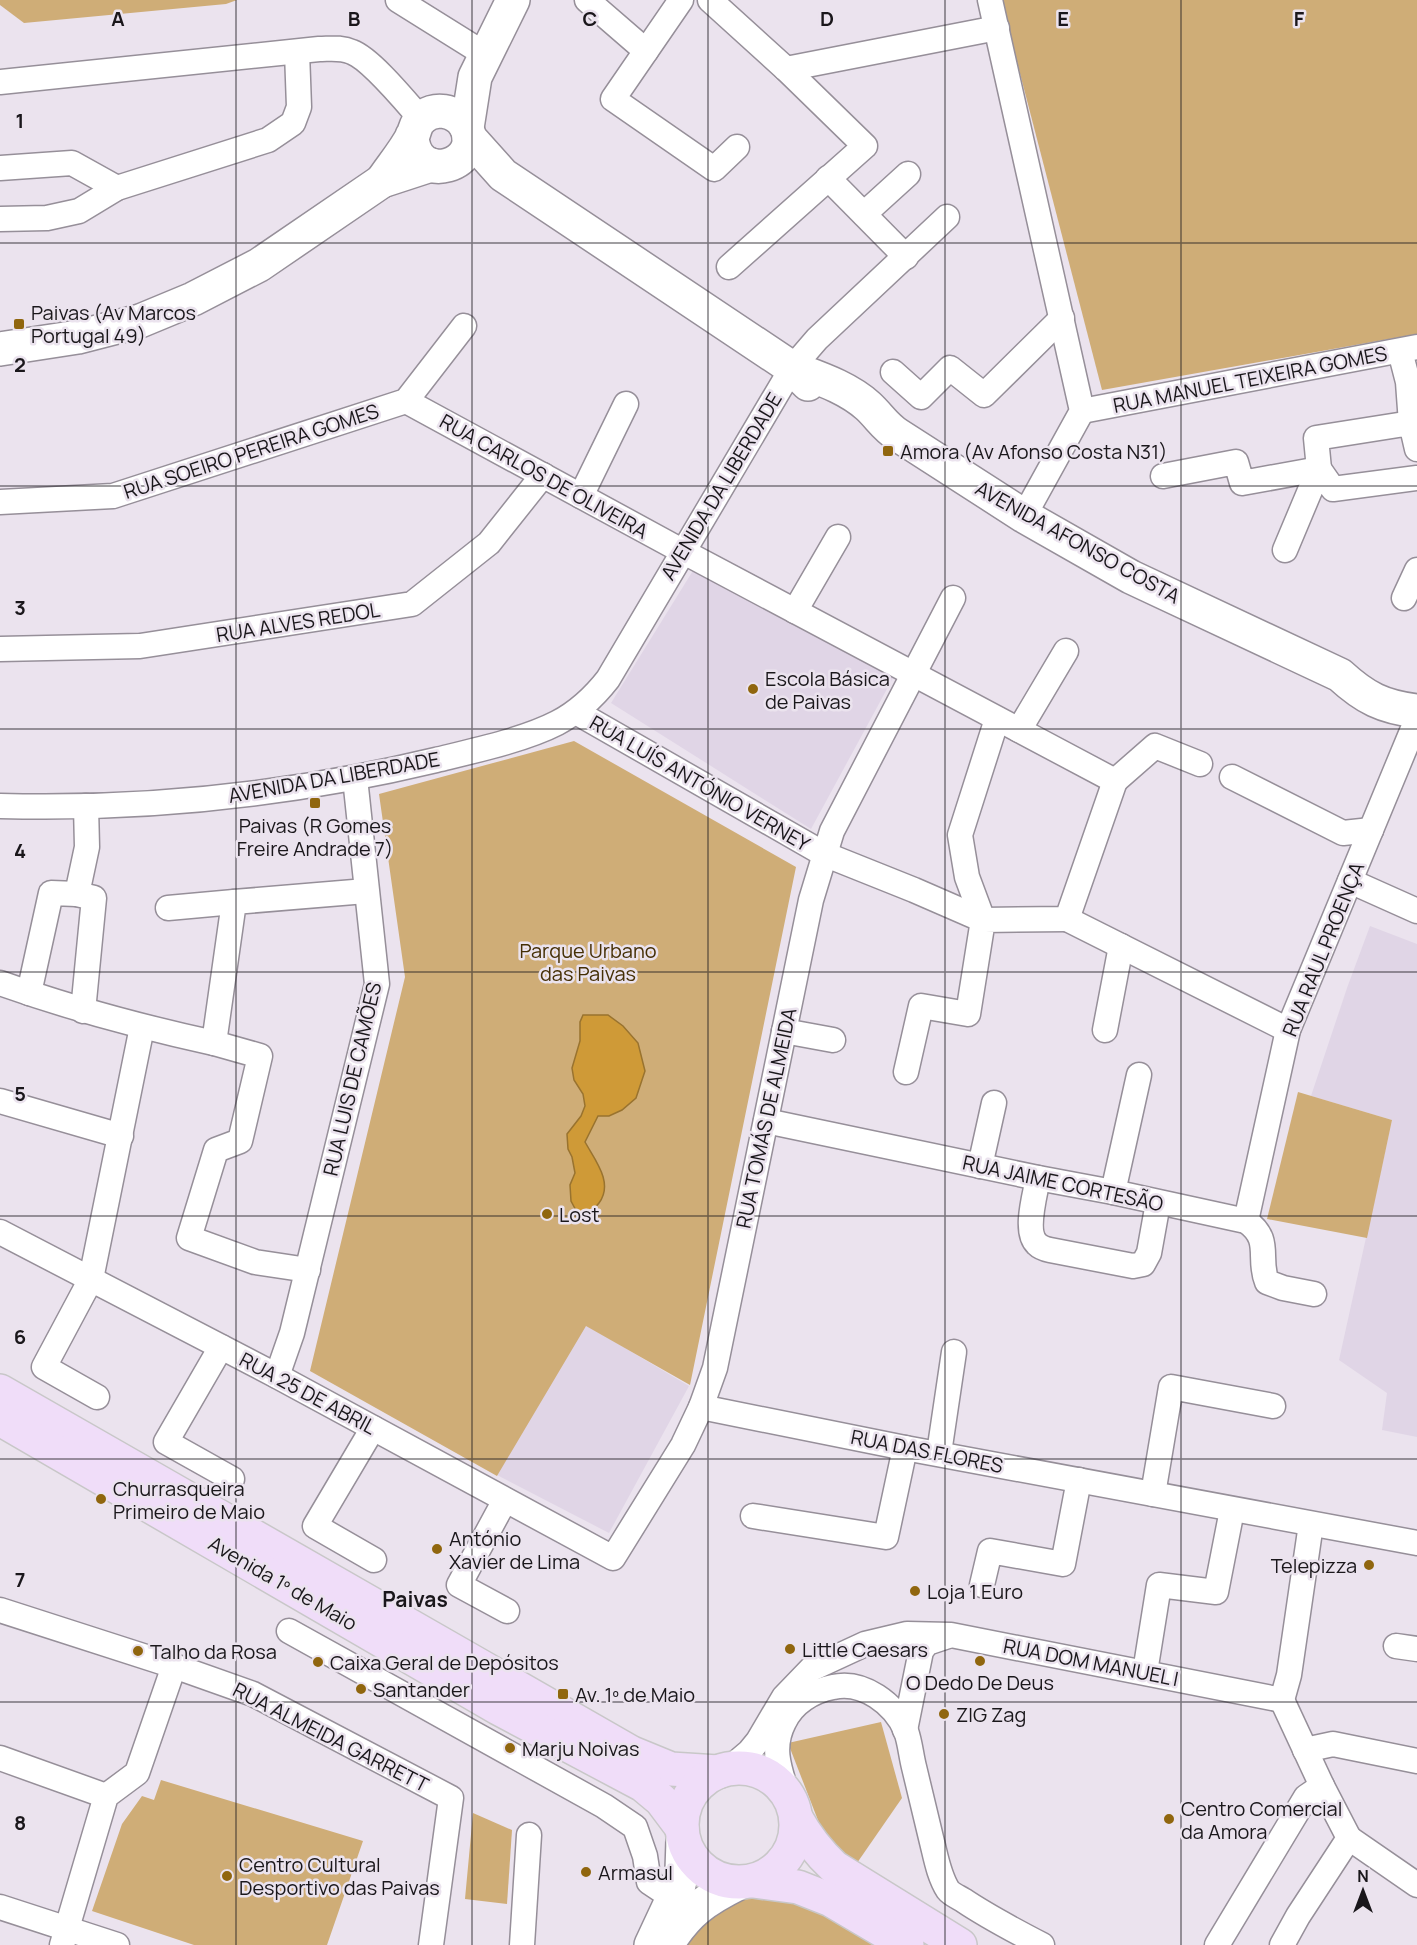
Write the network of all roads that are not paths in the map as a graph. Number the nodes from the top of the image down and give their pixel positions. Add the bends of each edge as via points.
1 (398, 0) edge
2 (513, 0) edge
3 (603, 0) edge
4 (681, 0) edge
5 (710, 0) edge
6 (990, 0) edge
7 (997, 28) junction
8 (646, 51) junction
9 (297, 52) junction
10 (481, 66) junction
11 (786, 69) junction
12 (0, 82) edge
13 (423, 122) junction
14 (468, 132) junction
15 (737, 147) dead end
16 (441, 165) junction
17 (0, 168) edge
18 (908, 174) dead end
19 (503, 175) junction
20 (828, 178) junction
21 (382, 181) junction
22 (117, 188) junction
23 (864, 214) junction
24 (947, 217) dead end
25 (0, 219) edge
26 (906, 257) junction
27 (729, 267) dead end
28 (1062, 318) junction
29 (464, 326) dead end
30 (0, 349) edge
31 (1409, 349) edge
32 (792, 368) junction
33 (893, 372) dead end
34 (406, 401) junction
35 (626, 404) dead end
36 (1082, 411) junction
37 (1411, 423) junction
38 (1417, 449) edge
39 (1319, 469) junction
40 (543, 475) junction
41 (1163, 476) dead end
42 (1417, 478) edge
43 (581, 496) junction
44 (0, 502) edge
45 (1024, 516) junction
46 (838, 537) dead end
47 (1286, 550) dead end
48 (682, 551) junction
49 (1417, 570) edge
50 (953, 598) dead end
51 (1404, 598) dead end
52 (795, 611) junction
53 (0, 649) edge
54 (1066, 651) dead end
55 (914, 675) junction
56 (1417, 710) edge
57 (576, 712) junction
58 (998, 718) junction
59 (1417, 719) edge
60 (1019, 730) junction
61 (1200, 764) dead end
62 (1232, 777) dead end
63 (354, 778) junction
64 (1115, 781) junction
65 (0, 806) edge
66 (86, 806) junction
67 (1371, 830) junction
68 (824, 854) junction
69 (1350, 881) junction
70 (366, 891) junction
71 (77, 894) junction
72 (234, 902) junction
73 (168, 908) dead end
74 (1417, 911) edge
75 (1067, 919) junction
76 (983, 920) junction
77 (1121, 946) junction
78 (0, 983) edge
79 (29, 993) junction
80 (83, 1011) junction
81 (142, 1027) junction
82 (1105, 1030) dead end
83 (1288, 1030) junction
84 (784, 1031) junction
85 (833, 1040) dead end
86 (214, 1043) junction
87 (906, 1072) dead end
88 (1139, 1075) dead end
89 (0, 1101) edge
90 (994, 1103) dead end
91 (766, 1121) junction
92 (121, 1136) junction
93 (980, 1166) junction
94 (1038, 1178) junction
95 (1113, 1192) junction
96 (1158, 1203) junction
97 (1246, 1221) junction
98 (0, 1232) edge
99 (308, 1270) junction
100 (91, 1279) junction
101 (1314, 1294) dead end
102 (221, 1347) junction
103 (954, 1352) dead end
104 (277, 1376) junction
105 (0, 1391) edge
106 (97, 1397) dead end
107 (701, 1407) junction
108 (1273, 1407) dead end
109 (0, 1419) edge
110 (373, 1428) junction
111 (905, 1448) junction
112 (939, 1453) junction
113 (232, 1479) dead end
114 (1079, 1480) junction
115 (1153, 1494) junction
116 (505, 1500) junction
117 (1232, 1510) junction
118 (753, 1516) dead end
119 (1311, 1524) junction
120 (1417, 1543) edge
121 (614, 1558) joint
122 (374, 1560) dead end
123 (982, 1585) dead end
124 (0, 1610) edge
125 (507, 1611) dead end
126 (289, 1631) dead end
127 (951, 1635) junction
128 (174, 1666) junction
129 (1145, 1672) junction
130 (1282, 1700) junction
131 (905, 1730) junction
132 (1305, 1750) junction
133 (0, 1758) edge
134 (1417, 1761) edge
135 (724, 1770) junction
136 (1322, 1786) junction
137 (106, 1796) junction
138 (792, 1806) junction
139 (682, 1834) junction
140 (529, 1835) dead end
141 (1349, 1838) junction
142 (746, 1882) junction
143 (1417, 1885) edge
144 (673, 1898) junction
145 (0, 1906) edge
146 (64, 1938) edge
147 (117, 1945) edge
148 (431, 1945) edge
149 (522, 1945) edge
150 (651, 1945) edge
151 (668, 1945) edge
152 (907, 1945) edge
153 (960, 1945) edge
154 (1042, 1945) edge
155 (1217, 1945) edge
156 (1282, 1945) edge

1 - 10 street
2 - 10 main road
3 - 8 street
4 - 8 street
5 - 11 street
6 - 7 street
7 - 11 street
7 - 28 street
8 - 15 street via 614,99 714,169
9 - 12 street
9 - 13 street via 339,48 354,52
9 - 22 street via 299,108 293,123 268,140
10 - 13 main road
10 - 14 main road
11 - 20 street via 865,146
13 - 14 main road via 446,111 462,120
13 - 16 main road via 413,145 423,161
13 - 21 main road
14 - 16 main road via 465,154
14 - 19 main road
16 - 19 main road
16 - 21 main road
17 - 22 street via 72,163
18 - 23 street
19 - 32 main road, AVENIDA AFONSO COSTA
20 - 23 street
20 - 27 street
21 - 30 main road via 259,265 193,299 140,321 78,337
22 - 25 street via 79,211 47,218
23 - 26 street
24 - 26 street, AVENIDA DA LIBERDADE
26 - 32 street, AVENIDA DA LIBERDADE via 817,339
28 - 33 street via 984,395 950,368 921,397
28 - 36 street
29 - 34 street
31 - 36 street, RUA MANUEL TEIXEIRA GOMES
31 - 37 street
32 - 45 main road, AVENIDA AFONSO COSTA via 826,401 860,420 887,428
32 - 48 street, AVENIDA DA LIBERDADE
34 - 40 street, RUA CARLOS DE OLIVEIRA
34 - 44 street, RUA SOEIRO PEREIRA GOMES via 113,496
35 - 43 street
36 - 45 street
37 - 38 street
37 - 39 street via 1316,438
39 - 41 street via 1242,483 1236,462
39 - 42 street via 1334,489
39 - 47 street
40 - 43 street, RUA CARLOS DE OLIVEIRA
40 - 53 street, RUA ALVES REDOL via 489,543 412,604 140,646
43 - 48 street, RUA CARLOS DE OLIVEIRA
45 - 56 main road, AVENIDA AFONSO COSTA via 1131,577 1340,675 1376,701 1392,708
46 - 52 street
48 - 52 street, RUA CARLOS DE OLIVEIRA
48 - 57 street, AVENIDA DA LIBERDADE via 608,679
49 - 51 street
50 - 55 street, RUA TOMÁS DE ALMEIDA
52 - 55 street, RUA CARLOS DE OLIVEIRA
54 - 60 street
55 - 58 street, RUA CARLOS DE OLIVEIRA
55 - 68 street, RUA TOMÁS DE ALMEIDA via 832,831
57 - 63 street, AVENIDA DA LIBERDADE via 537,732
57 - 68 street, RUA LUÍS ANTÓNIO VERNEY
58 - 60 street, RUA CARLOS DE OLIVEIRA
58 - 76 street via 960,836 967,877
59 - 67 street, RUA RAUL PROENÇA
60 - 64 street, RUA CARLOS DE OLIVEIRA
61 - 64 street via 1155,746
62 - 67 street via 1343,834
63 - 66 street, AVENIDA DA LIBERDADE via 213,798
63 - 70 street, RUA LUIS DE CAMÕES
64 - 75 street
65 - 66 street, AVENIDA DA LIBERDADE
66 - 71 street via 87,847
67 - 69 street, RUA RAUL PROENÇA
68 - 76 street, RUA LUÍS ANTÓNIO VERNEY
68 - 84 street, RUA TOMÁS DE ALMEIDA
69 - 74 street
69 - 83 street, RUA RAUL PROENÇA
70 - 72 street
70 - 99 street, RUA LUIS DE CAMÕES via 377,984
71 - 79 street via 51,893
71 - 80 street via 94,898
72 - 73 street
72 - 86 street
75 - 76 street
75 - 77 street
76 - 87 street via 968,1014 921,1006
77 - 82 street
77 - 83 street
78 - 79 street
79 - 80 street
80 - 81 street
81 - 86 street
81 - 92 street
83 - 97 street, RUA RAUL PROENÇA
84 - 85 street
84 - 91 street, RUA TOMÁS DE ALMEIDA
86 - 99 street via 260,1056 240,1141 216,1150 189,1238 255,1262
88 - 95 street
89 - 92 street
90 - 93 street
91 - 93 street, RUA JAIME CORTESÃO
91 - 107 street, RUA TOMÁS DE ALMEIDA via 715,1368
92 - 100 street
93 - 94 street, RUA JAIME CORTESÃO
94 - 95 street, RUA JAIME CORTESÃO
94 - 96 street via 1030,1235 1037,1245 1050,1250 1133,1266 1143,1264 1149,1253
95 - 96 street, RUA JAIME CORTESÃO
96 - 97 street, RUA JAIME CORTESÃO
97 - 101 street via 1256,1228 1262,1240 1267,1282
98 - 100 street, RUA 25 DE ABRIL
99 - 104 street, RUA LUIS DE CAMÕES
100 - 102 street, RUA 25 DE ABRIL
100 - 106 street via 44,1367
102 - 104 street, RUA 25 DE ABRIL
102 - 113 street via 166,1442
103 - 112 street
104 - 110 street, RUA 25 DE ABRIL
105 - 135 main road, Avenida 1º de Maio via 639,1756 671,1769
107 - 111 street, RUA DAS FLORES
107 - 121 street, RUA TOMÁS DE ALMEIDA via 683,1445
108 - 115 street via 1171,1387
109 - 139 main road, Avenida 1º de Maio via 498,1708 643,1785 662,1800
110 - 116 street, RUA 25 DE ABRIL
110 - 122 street via 315,1526
111 - 112 street, RUA DAS FLORES
111 - 118 street via 886,1538
112 - 114 street, RUA DAS FLORES
114 - 115 street, RUA DAS FLORES
114 - 123 street via 1063,1564 990,1551
115 - 117 street, RUA DAS FLORES
116 - 121 street, RUA 25 DE ABRIL
116 - 125 street via 459,1585
117 - 119 street, RUA DAS FLORES
117 - 129 street via 1216,1592 1159,1585
119 - 120 street, RUA DAS FLORES
119 - 130 street
124 - 128 street, RUA ALMEIDA GARRETT
126 - 144 street via 635,1827 649,1882
127 - 129 street, RUA DOM MANUEL I
127 - 131 street via 927,1643 921,1651
127 - 135 street, RUA DOM MANUEL I via 907,1634 865,1644 811,1669 784,1697 749,1752
128 - 137 street via 137,1773
128 - 148 street, RUA ALMEIDA GARRETT via 253,1694 451,1798
129 - 130 street, RUA DOM MANUEL I
130 - 132 street
131 - 138 street via 892,1710 867,1691 836,1686 806,1698 789,1712 776,1746
131 - 154 street via 937,1863 949,1891
132 - 134 street via 1333,1744
132 - 136 street
133 - 137 street
135 - 138 main road via 741,1768 766,1774 778,1782
135 - 139 main road via 707,1777 690,1794 682,1816
136 - 141 street
136 - 155 street via 1306,1797
137 - 146 street
138 - 142 main road via 796,1832 786,1858 766,1876
138 - 153 main road via 810,1842 834,1867
139 - 142 main road via 688,1851 702,1869 725,1881
139 - 144 main road via 682,1870
140 - 149 street
141 - 143 street
141 - 156 street
142 - 151 main road via 703,1903 686,1917
142 - 152 main road via 798,1887 831,1900
144 - 150 main road
145 - 146 street
146 - 147 street

